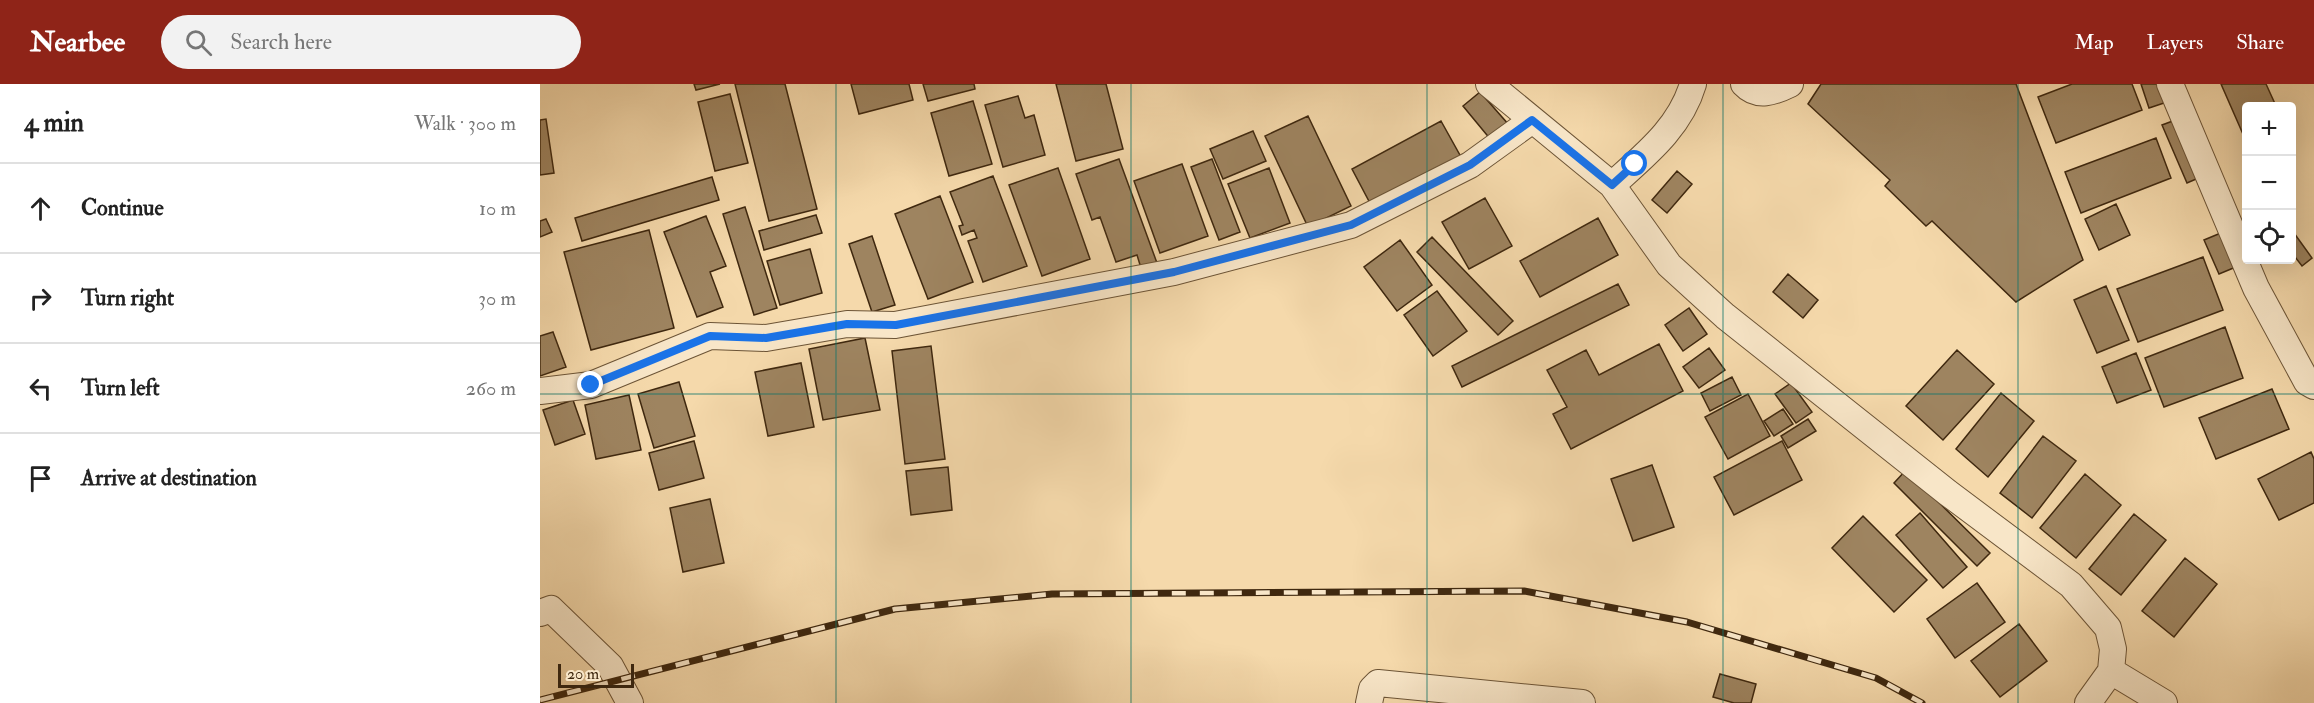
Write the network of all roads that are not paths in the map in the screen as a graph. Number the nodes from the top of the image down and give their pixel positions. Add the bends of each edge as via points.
1 (1489, 84) edge
2 (1693, 84) edge
3 (1744, 84) edge
4 (1790, 84) edge
5 (2170, 84) edge
6 (1532, 120) junction
7 (1612, 185) junction
8 (2314, 386) edge
9 (540, 392) edge
10 (540, 613) edge
11 (2110, 671) junction
12 (630, 703) edge
13 (1370, 703) edge
14 (1582, 703) edge
15 (2088, 703) edge
16 (2164, 703) edge

1 - 6 street
2 - 7 street via 1688,102 1673,127
3 - 4 street via 1760,93
5 - 8 street via 2256,288 2307,382
6 - 7 street
6 - 9 street via 1470,165 1351,225 1174,272 896,325 847,324 766,338 710,336 591,385
7 - 11 street via 1669,265 1725,316 2071,585 2108,628 2113,649
10 - 12 street via 551,609 610,666
11 - 15 street
11 - 16 street
13 - 14 street via 1372,689 1378,683

